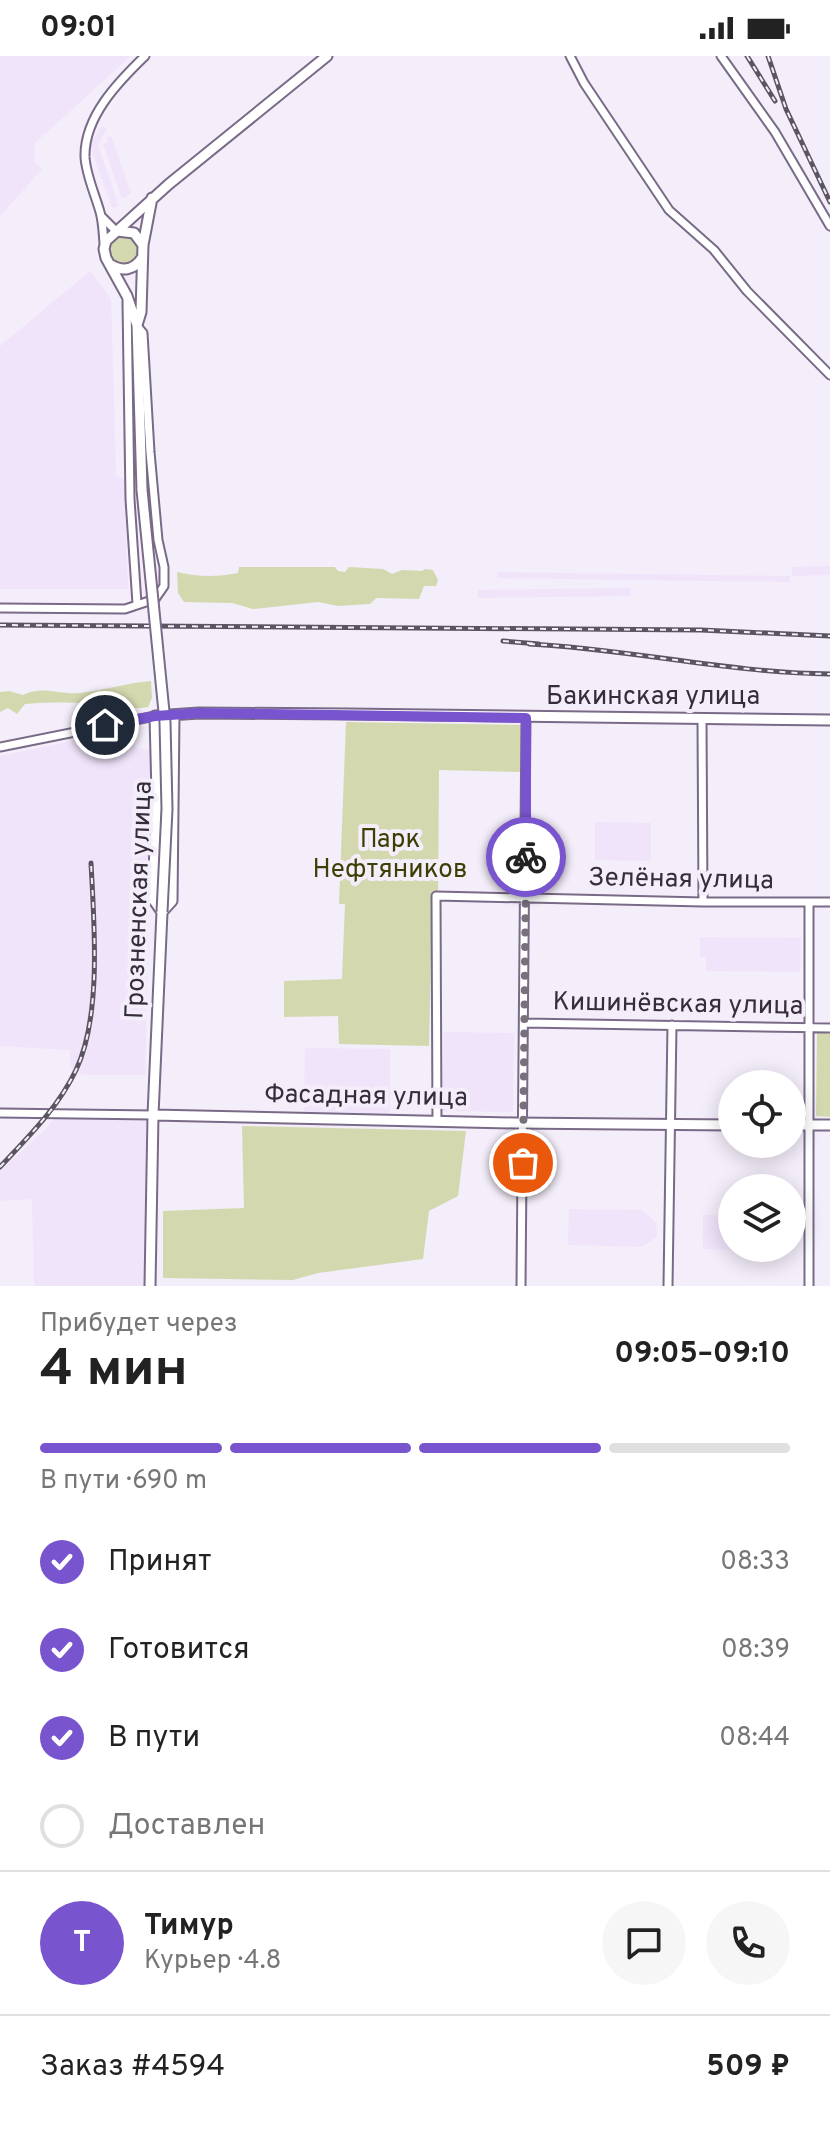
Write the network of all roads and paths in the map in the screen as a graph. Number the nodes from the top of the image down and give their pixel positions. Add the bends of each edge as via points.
1 (145, 56) edge
2 (327, 56) edge
3 (570, 56) edge
4 (721, 56) edge
5 (152, 198) junction
6 (101, 216) junction
7 (830, 226) edge
8 (116, 231) junction
9 (104, 245) junction
10 (143, 250) junction
11 (111, 265) junction
12 (127, 296) junction
13 (137, 325) junction
14 (830, 375) edge
15 (137, 604) junction
16 (0, 608) edge
17 (174, 715) junction
18 (155, 716) junction
19 (526, 718) junction
20 (702, 719) junction
21 (830, 720) edge
22 (0, 747) edge
23 (156, 750) junction
24 (526, 898) junction
25 (703, 902) junction
26 (809, 902) junction
27 (830, 902) edge
28 (162, 912) junction
29 (524, 1023) junction
30 (672, 1025) junction
31 (809, 1027) junction
32 (830, 1028) edge
33 (0, 1113) edge
34 (153, 1115) junction
35 (437, 1121) junction
36 (524, 1123) junction
37 (670, 1124) junction
38 (718, 1125) edge
39 (808, 1125) junction
40 (830, 1125) edge
41 (150, 1286) edge
42 (521, 1286) edge
43 (668, 1286) edge
44 (809, 1286) edge

1 - 6 street via 113,88 86,146
2 - 5 main road
3 - 14 street via 669,210 714,250
4 - 7 street via 775,132
5 - 8 main road
5 - 10 main road
6 - 8 street
6 - 9 street
8 - 9 main road
8 - 10 main road via 134,233
9 - 11 main road
10 - 11 main road via 131,268
10 - 13 main road
11 - 12 main road
12 - 13 main road
12 - 15 street
13 - 15 street via 143,333 165,581 155,599
13 - 28 main road, Грозненская улица, bridge via 142,490 165,722
15 - 16 street via 125,609
17 - 18 main road, Бакинская улица
17 - 19 main road, Бакинская улица
17 - 23 main road
17 - 28 main road via 172,901
18 - 22 street, Бакинская улица
18 - 23 main road
19 - 20 main road, Бакинская улица
19 - 24 street
20 - 21 main road, Бакинская улица
20 - 25 street
23 - 28 main road via 153,899
24 - 25 street, Зелёная улица
24 - 29 street
24 - 35 street, Зелёная улица via 436,896
25 - 26 street, Зелёная улица
26 - 27 street, Зелёная улица
26 - 31 street
28 - 34 main road, Грозненская улица
29 - 30 street, Кишинёвская улица
29 - 36 street
30 - 31 street, Кишинёвская улица
30 - 37 street
31 - 32 street, Кишинёвская улица
31 - 39 street
33 - 34 street, Фасадная улица
34 - 35 main road, Фасадная улица
34 - 41 main road, Грозненская улица
35 - 36 main road, Фасадная улица
36 - 37 main road, Фасадная улица
36 - 42 street
37 - 38 main road, Фасадная улица
37 - 43 street
39 - 40 main road
39 - 44 street

